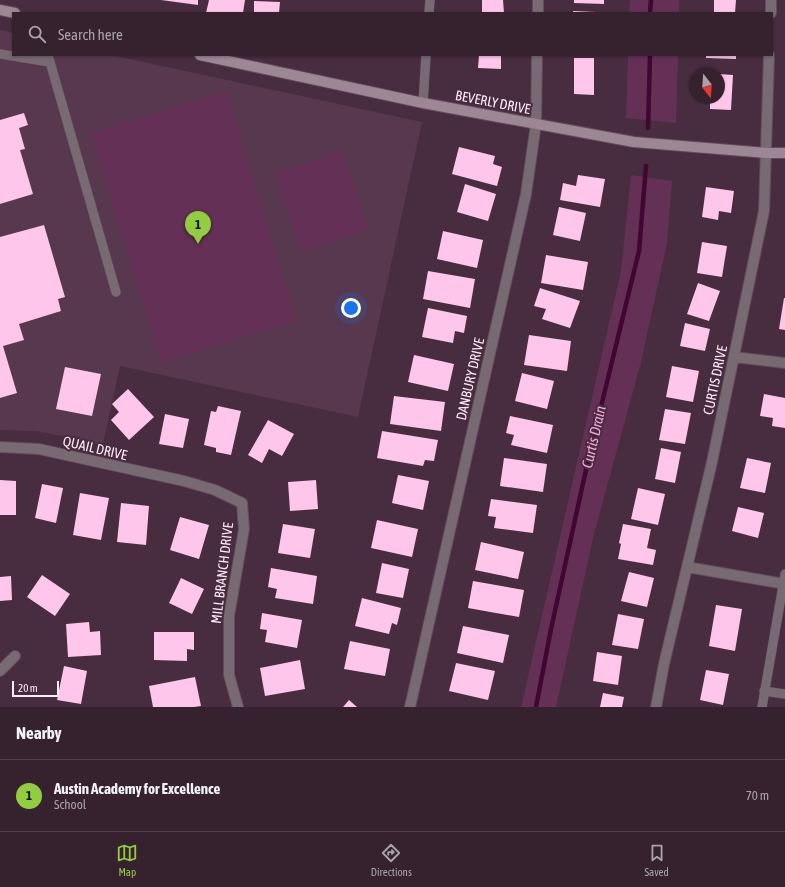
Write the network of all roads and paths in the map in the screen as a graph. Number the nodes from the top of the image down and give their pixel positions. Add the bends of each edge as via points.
1 (430, 0) edge
2 (538, 0) edge
3 (771, 0) edge
4 (0, 10) edge
5 (12, 12) edge
6 (429, 12) edge
7 (538, 12) edge
8 (771, 12) edge
9 (0, 54) edge
10 (12, 55) edge
11 (19, 56) edge
12 (205, 56) edge
13 (426, 56) edge
14 (537, 56) edge
15 (770, 56) edge
16 (48, 59) edge
17 (423, 102) junction
18 (536, 124) junction
19 (767, 153) junction
20 (785, 154) edge
21 (116, 292) dead end
22 (734, 357) junction
23 (785, 363) edge
24 (0, 447) edge
25 (184, 482) joint
26 (687, 567) junction
27 (784, 580) edge
28 (15, 656) dead end
29 (0, 671) edge
30 (764, 691) junction
31 (785, 694) edge
32 (238, 707) edge
33 (410, 707) edge
34 (656, 707) edge
35 (762, 707) edge

1 - 6 lane
2 - 7 street
3 - 8 street
4 - 5 street
9 - 10 lane
11 - 16 lane
12 - 17 street, BEVERLY DRIVE
13 - 17 lane
14 - 18 street, DANBURY DRIVE
15 - 19 street, CURTIS DRIVE
16 - 21 lane
17 - 18 street, BEVERLY DRIVE
18 - 19 street, BEVERLY DRIVE via 634,142
18 - 33 street, DANBURY DRIVE via 526,194
19 - 20 street, BEVERLY DRIVE
19 - 22 street, CURTIS DRIVE via 764,211
22 - 23 street
22 - 26 street, CURTIS DRIVE
24 - 25 street, QUAIL DRIVE via 39,449
25 - 32 street, MILL BRANCH DRIVE via 215,490 242,503 244,529 229,616 229,675
26 - 27 street
26 - 34 street, CURTIS DRIVE
27 - 30 lane
28 - 29 street
30 - 31 lane
30 - 35 lane

